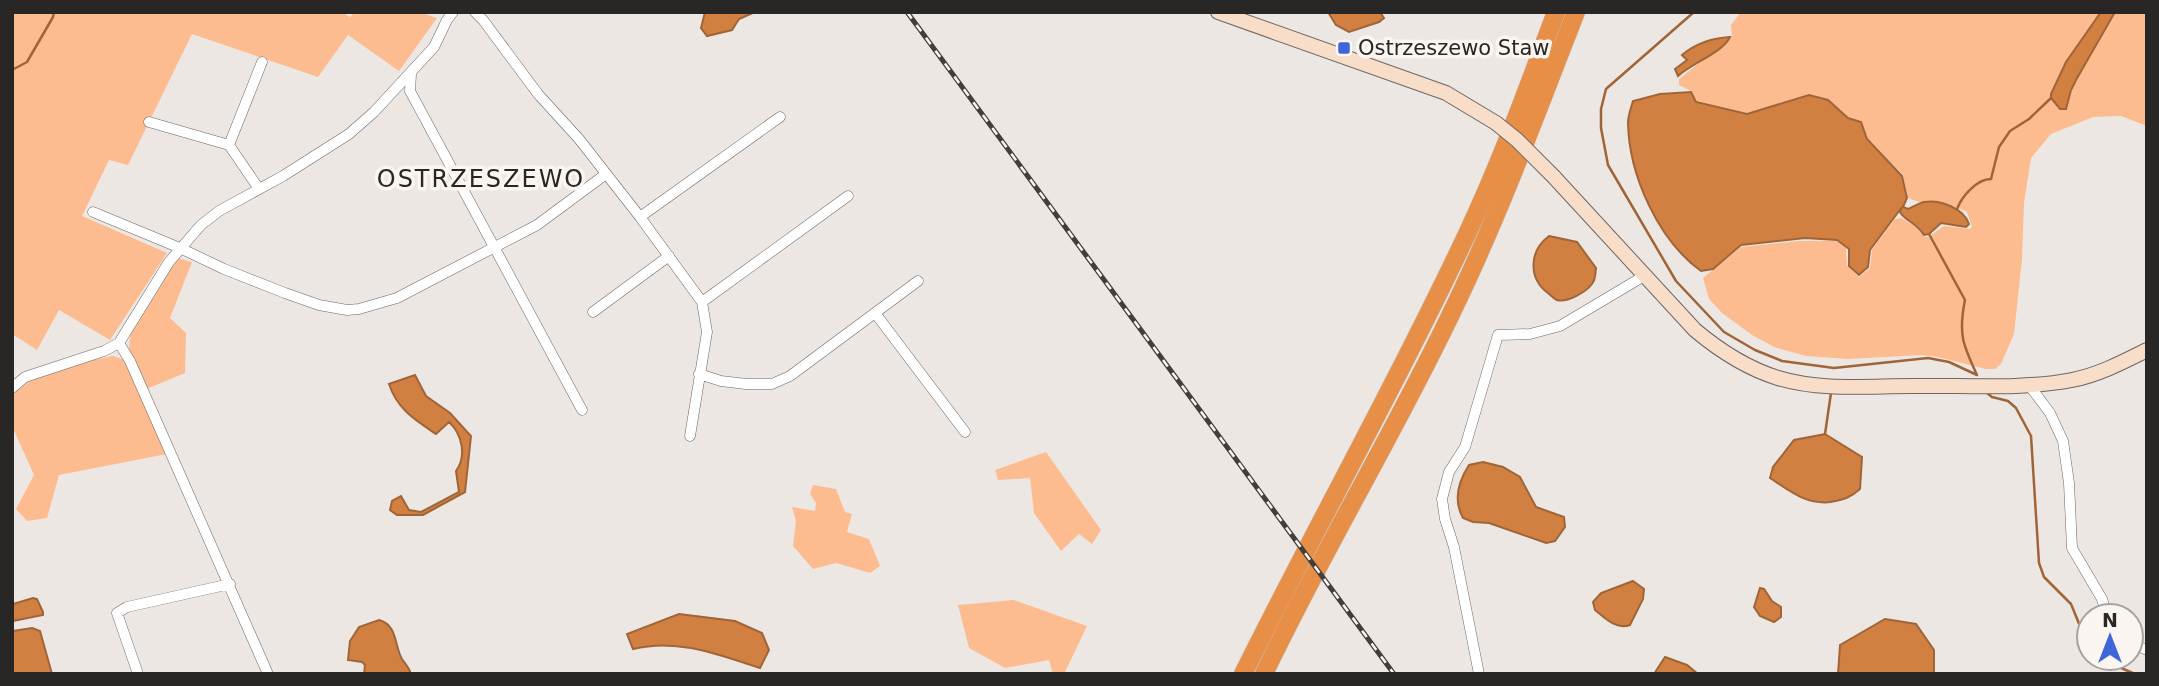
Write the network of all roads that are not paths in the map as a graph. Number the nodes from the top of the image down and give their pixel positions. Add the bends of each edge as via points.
1 (453, 12) edge
2 (475, 12) edge
3 (1218, 12) edge
4 (1556, 12) edge
5 (1576, 12) edge
6 (262, 62) dead end
7 (411, 74) junction
8 (780, 117) dead end
9 (149, 122) dead end
10 (229, 145) junction
11 (606, 174) junction
12 (259, 189) junction
13 (849, 196) dead end
14 (93, 212) dead end
15 (640, 218) junction
16 (495, 245) junction
17 (180, 248) junction
18 (669, 257) junction
19 (1644, 276) junction
20 (918, 281) dead end
21 (702, 302) junction
22 (593, 312) dead end
23 (876, 313) junction
24 (119, 343) junction
25 (2147, 350) edge
26 (699, 374) junction
27 (2029, 385) junction
28 (12, 388) edge
29 (582, 410) dead end
30 (965, 432) dead end
31 (690, 436) dead end
32 (230, 584) junction
33 (2103, 602) edge
34 (138, 674) edge
35 (268, 674) edge
36 (1242, 674) edge
37 (1264, 674) edge
38 (1479, 674) edge

1 - 7 street via 434,47
2 - 11 street
3 - 19 street, bridge via 1446,93 1496,123 1554,177
4 - 36 highway via 1468,232
5 - 37 highway via 1451,315
6 - 10 street
7 - 12 street via 349,134
7 - 16 street via 410,91
8 - 15 street
9 - 10 street
10 - 12 street
11 - 15 street
11 - 16 street via 537,225
12 - 17 street via 210,218
13 - 21 street
14 - 17 street
15 - 18 street
16 - 17 street via 397,298 347,310 285,293
16 - 29 street
17 - 24 street
18 - 21 street
18 - 22 street
19 - 27 street via 1720,350 1780,379 1825,386
19 - 38 street via 1560,326 1530,334 1498,335 1465,447 1449,472 1442,499
20 - 23 street
21 - 26 street via 707,332
23 - 26 street via 790,376 772,384 721,381
23 - 30 street
24 - 28 street via 25,377
24 - 32 street
25 - 27 street via 2101,372
26 - 31 street
27 - 33 street via 2063,440 2072,548
32 - 34 street via 117,613
32 - 35 street

